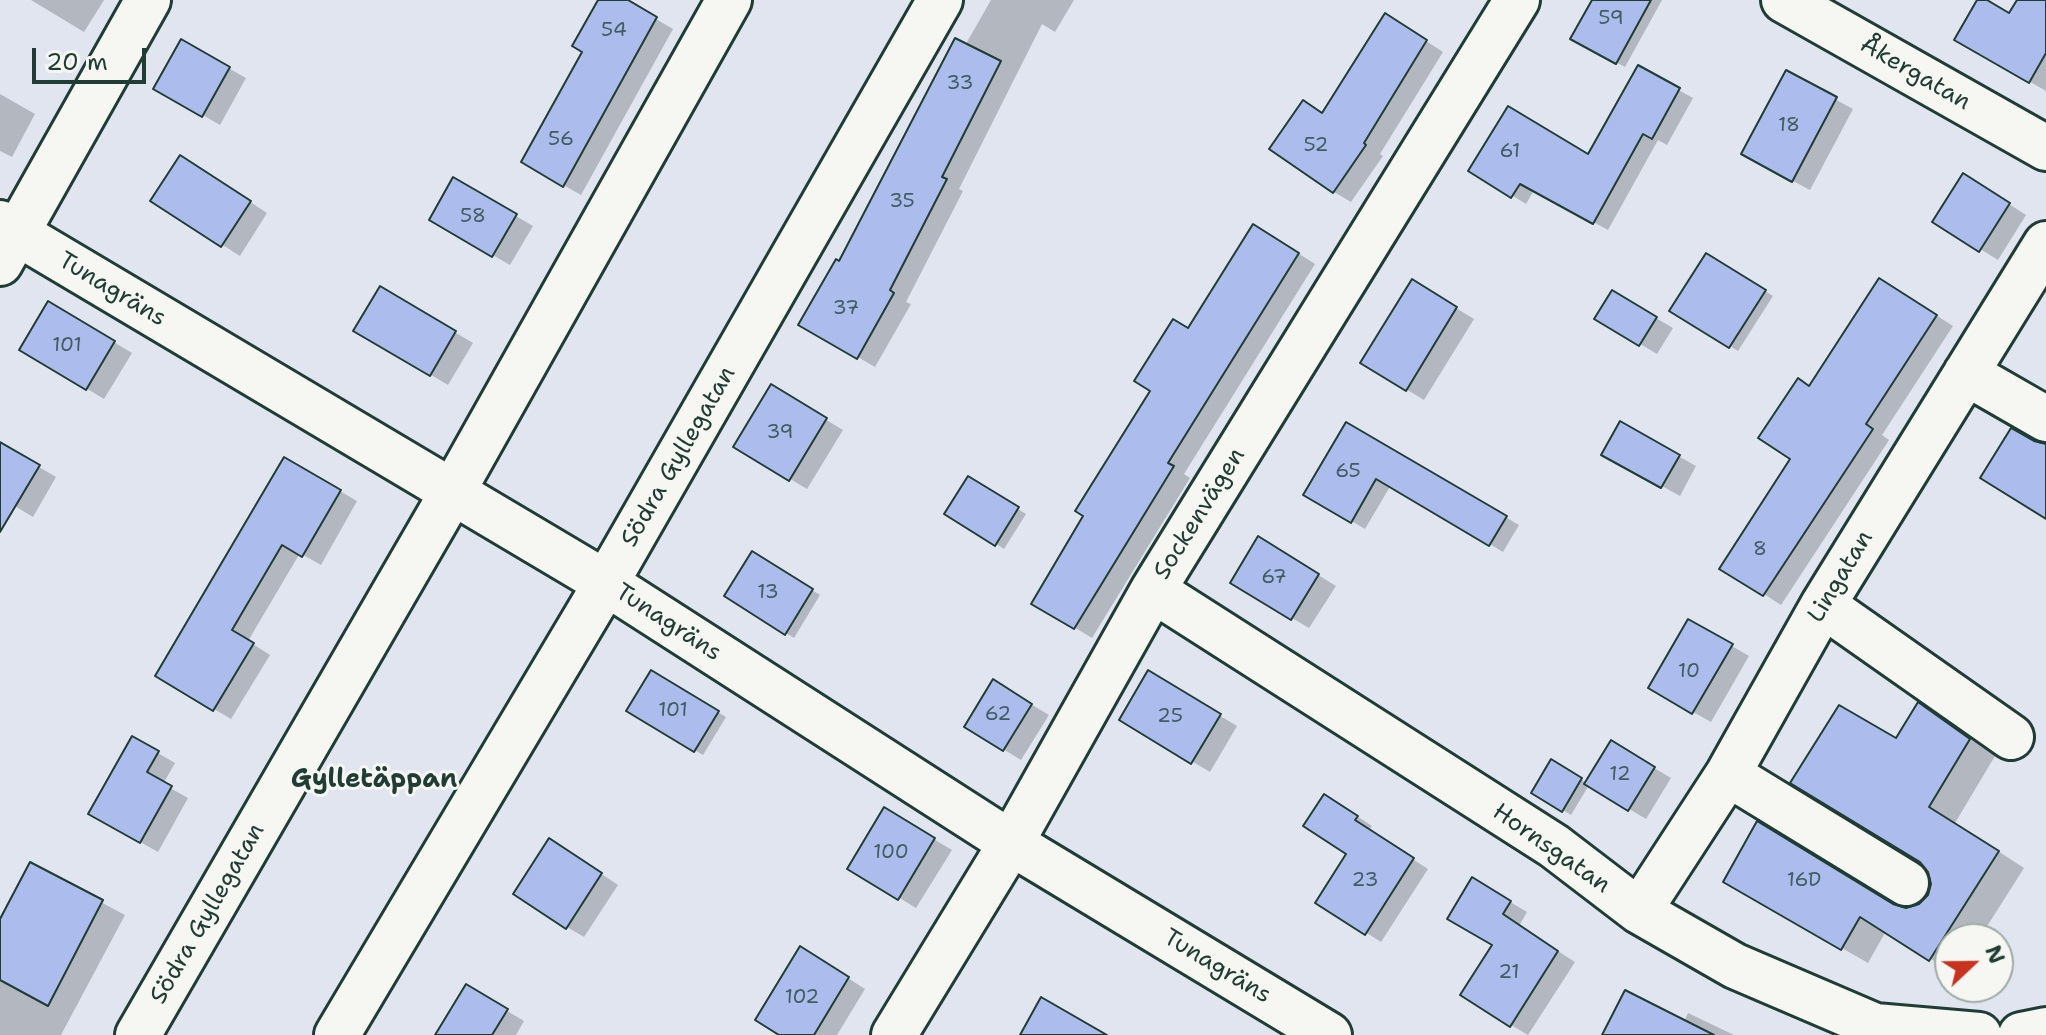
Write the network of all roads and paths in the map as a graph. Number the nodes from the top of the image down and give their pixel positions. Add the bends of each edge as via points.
1 (148, 0) edge
2 (729, 0) edge
3 (940, 0) edge
4 (1517, 0) edge
5 (1784, 0) edge
6 (2046, 148) edge
7 (6, 240) edge
8 (2046, 244) edge
9 (1966, 373) junction
10 (2046, 419) edge
11 (453, 491) junction
12 (606, 583) junction
13 (1153, 590) junction
14 (1823, 605) junction
15 (2011, 737) dead end
16 (1728, 774) junction
17 (1011, 843) junction
18 (1906, 883) dead end
19 (1639, 911) junction
20 (2046, 1030) edge
21 (138, 1035) edge
22 (337, 1035) edge
23 (894, 1035) edge
24 (1329, 1035) edge
25 (1979, 1035) edge
26 (2021, 1035) edge

1 - 7 street
2 - 11 street, Södra Gyllegatan
3 - 12 street, Södra Gyllegatan
4 - 13 street, Sockenvägen
5 - 6 street, Åkergatan
7 - 11 street, Tunagräns
8 - 9 street, Lingatan
9 - 10 street
9 - 14 street, Lingatan
11 - 12 street, Tunagräns
11 - 21 street, Södra Gyllegatan
12 - 17 street, Tunagräns
12 - 22 street, Södra Gyllegatan
13 - 17 street, Sockenvägen
13 - 19 street, Hornsgatan via 1554,846
14 - 15 street
14 - 16 street, Lingatan
16 - 18 street
16 - 19 street, Lingatan
17 - 23 street, Sockenvägen
17 - 24 street, Tunagräns
19 - 25 street, Hornsgatan via 1735,966 1875,1026
20 - 26 street

